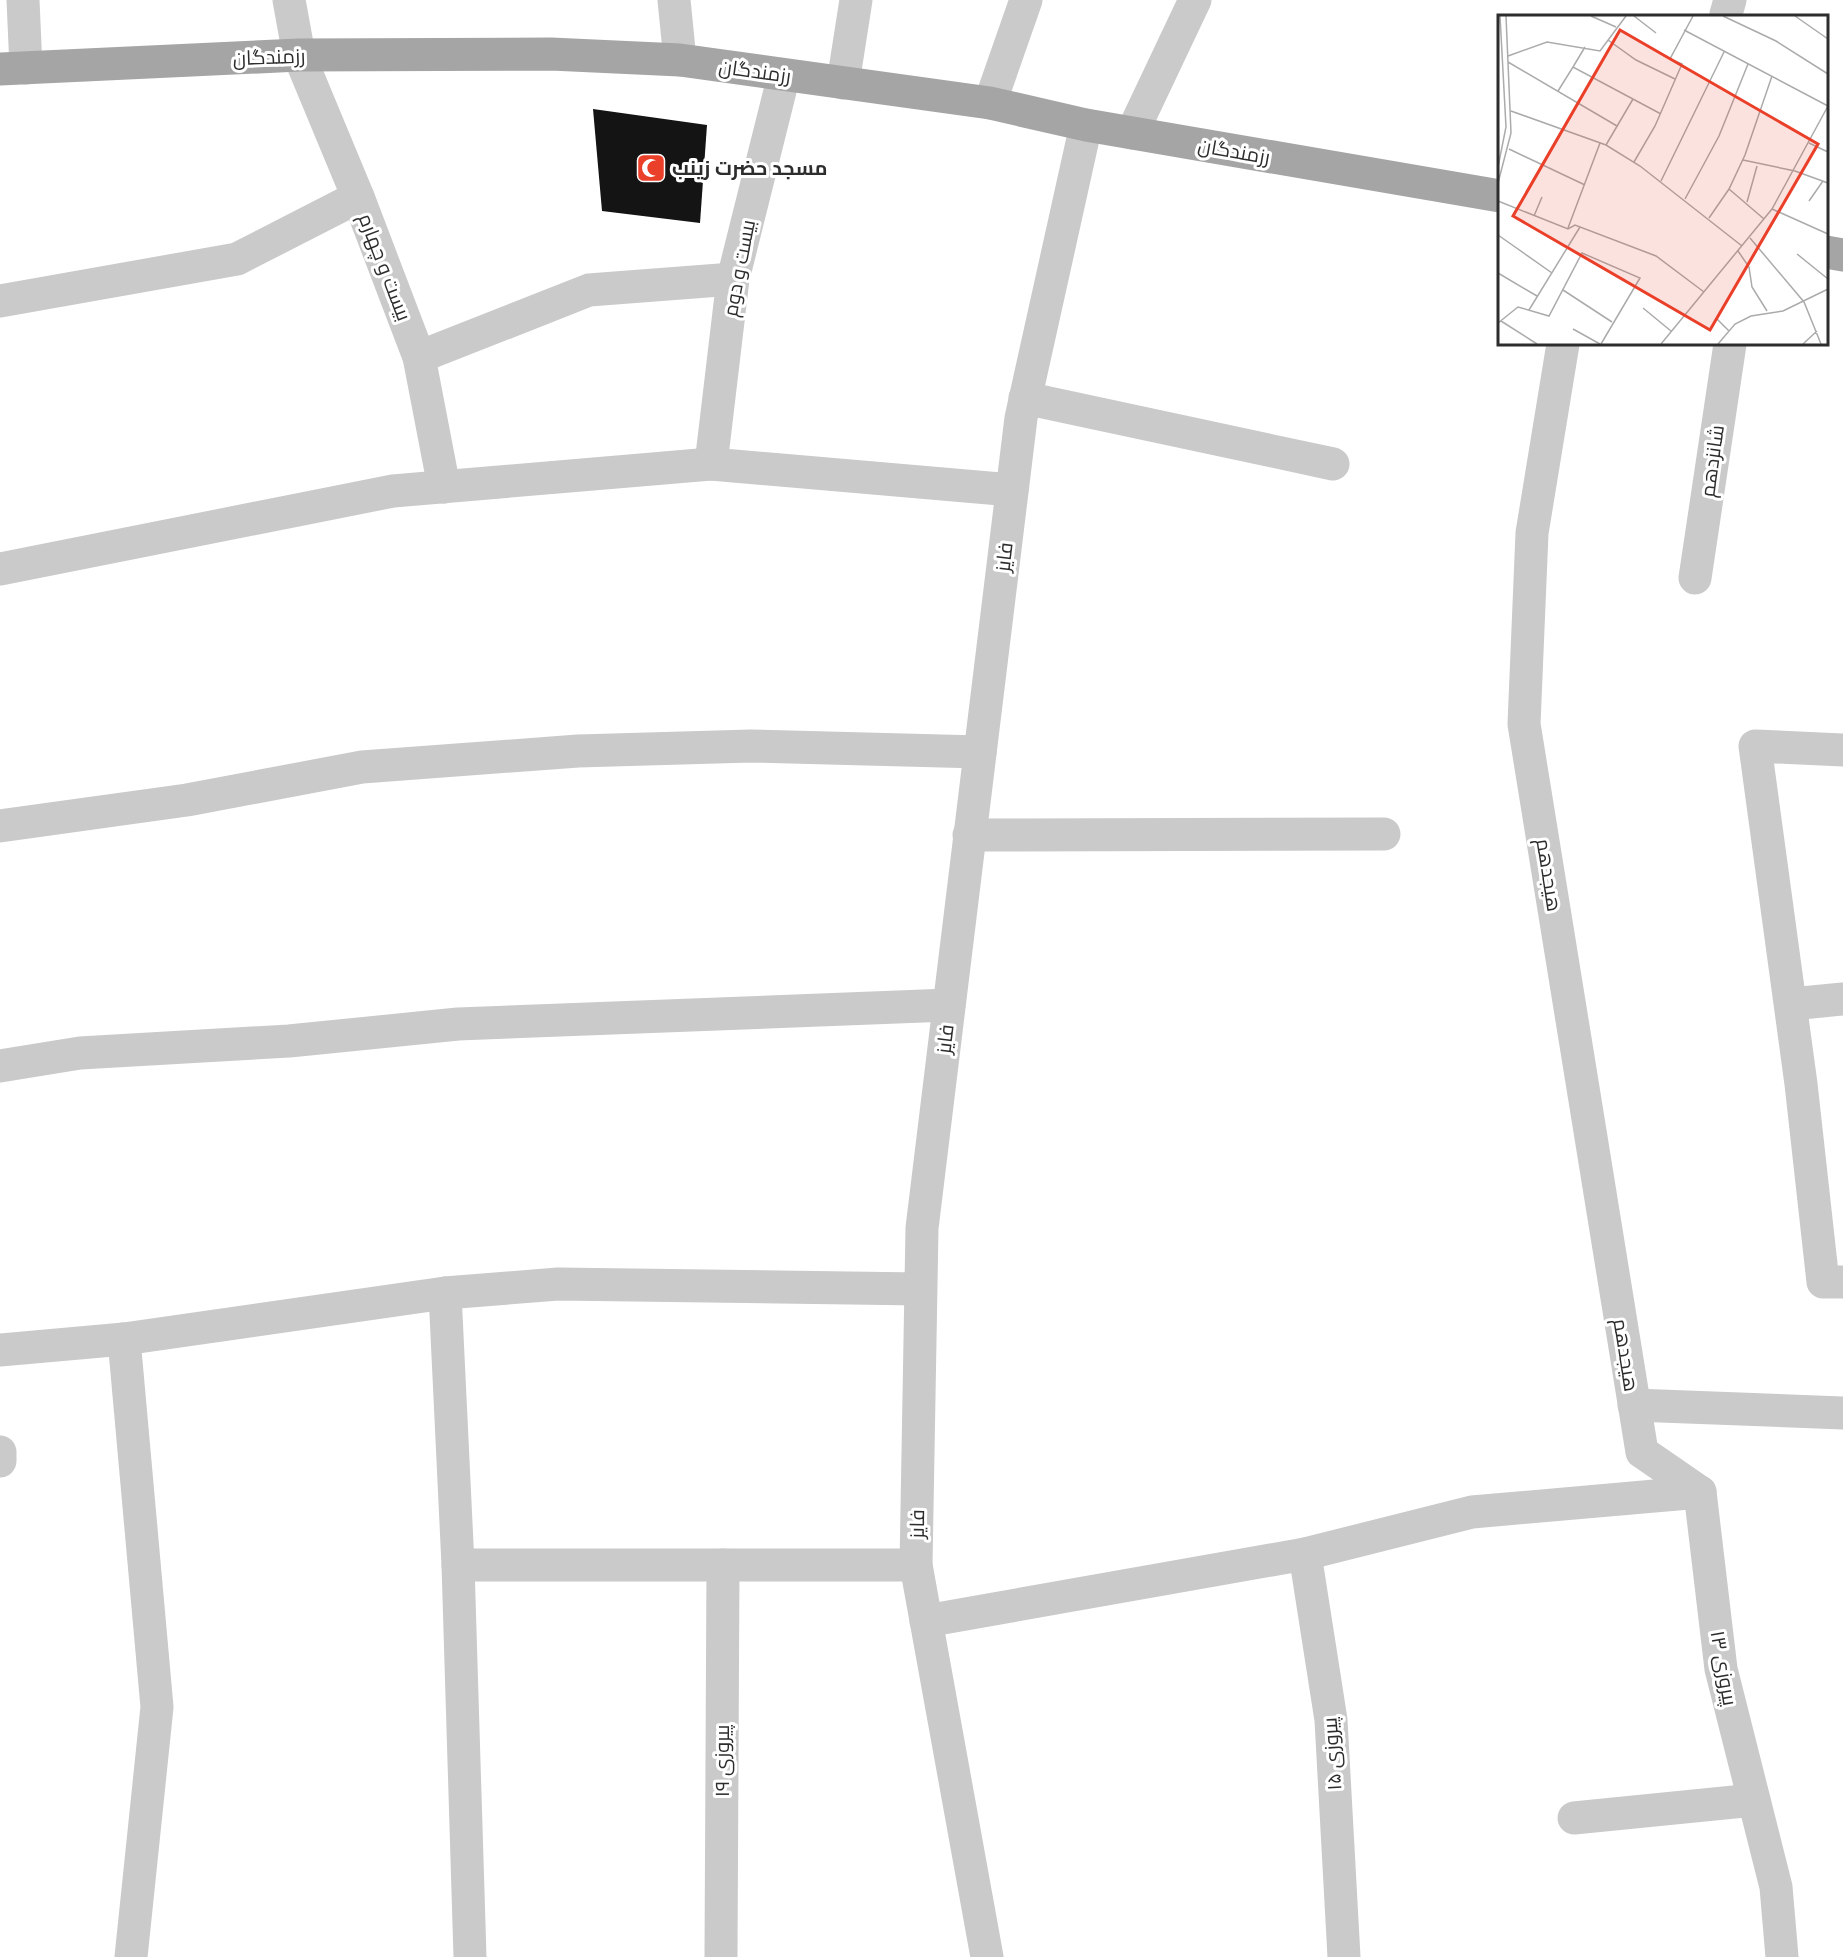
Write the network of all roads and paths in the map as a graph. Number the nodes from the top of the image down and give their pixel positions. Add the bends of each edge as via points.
1 (23, 0) edge
2 (289, 0) edge
3 (674, 0) edge
4 (856, 0) edge
5 (1026, 0) edge
6 (1195, 0) edge
7 (299, 55) junction
8 (680, 60) junction
9 (13, 69) edge
10 (784, 75) junction
11 (843, 83) junction
12 (990, 103) junction
13 (1086, 125) junction
14 (1132, 133) junction
15 (1498, 196) edge
16 (358, 197) junction
17 (1828, 252) edge
18 (1843, 255) edge
19 (733, 279) junction
20 (0, 301) edge
21 (1563, 345) edge
22 (1730, 345) edge
23 (419, 357) junction
24 (1025, 398) junction
25 (711, 464) junction
26 (1333, 464) dead end
27 (444, 487) junction
28 (1012, 490) junction
29 (0, 569) edge
30 (1695, 578) dead end
31 (1843, 750) edge
32 (980, 752) junction
33 (0, 826) edge
34 (1384, 834) dead end
35 (969, 835) junction
36 (1843, 999) edge
37 (949, 1005) junction
38 (1791, 1005) junction
39 (0, 1066) edge
40 (1843, 1282) edge
41 (920, 1289) junction
42 (445, 1293) junction
43 (124, 1339) junction
44 (0, 1350) edge
45 (1634, 1405) junction
46 (1843, 1413) edge
47 (0, 1452) edge
48 (0, 1461) edge
49 (1700, 1492) junction
50 (1305, 1554) junction
51 (458, 1564) junction
52 (723, 1565) junction
53 (916, 1565) junction
54 (926, 1621) junction
55 (1754, 1800) junction
56 (1574, 1818) dead end
57 (131, 1957) edge
58 (471, 1957) edge
59 (721, 1957) edge
60 (987, 1957) edge
61 (1344, 1957) edge
62 (1782, 1957) edge

1 - 9 street
2 - 7 street, بیست و چهارم
3 - 8 street
4 - 11 street
5 - 12 street
6 - 14 street
7 - 8 main road, رزمندگان via 551,54
7 - 9 main road, رزمندگان
7 - 16 street, بیست و چهارم
8 - 10 main road, رزمندگان
10 - 11 main road, رزمندگان
10 - 19 street, بیست و دوم
11 - 12 main road, رزمندگان
12 - 13 main road, رزمندگان
13 - 14 main road, رزمندگان
13 - 24 street, فایز
14 - 15 main road, رزمندگان
16 - 20 street via 237,259
16 - 23 street, بیست و چهارم
17 - 18 main road
19 - 23 street via 590,290
19 - 25 street, بیست و دوم
21 - 45 street, هیجدهم via 1532,533 1524,724
22 - 30 street, شانزدهم
23 - 27 street, بیست و چهارم
24 - 26 street
24 - 28 street, فایز
25 - 27 street
25 - 28 street
27 - 29 street via 393,491
28 - 32 street, فایز
31 - 38 street via 1755,746
32 - 33 street via 751,746 578,751 362,767 187,800
32 - 35 street, فایز
34 - 35 street
35 - 37 street, فایز
36 - 38 street
37 - 39 street via 458,1024 289,1041 80,1053
37 - 41 street, فایز via 922,1228
38 - 40 street via 1823,1282
41 - 42 street via 558,1284
41 - 53 street, فایز
42 - 43 street
42 - 51 street
43 - 44 street
43 - 57 street via 157,1707
45 - 46 street
45 - 49 street via 1642,1452
47 - 48 street
49 - 50 street via 1472,1512
49 - 55 street, پیروزی ۱۳ via 1721,1669
50 - 54 street
50 - 61 street, پیروزی ۱۵ via 1331,1720
51 - 52 street
51 - 58 street
52 - 53 street
52 - 59 street, پیروزی ۱۹
53 - 54 street, فایز
54 - 60 street, فایز
55 - 56 street
55 - 62 street, پیروزی ۱۳ via 1776,1887

